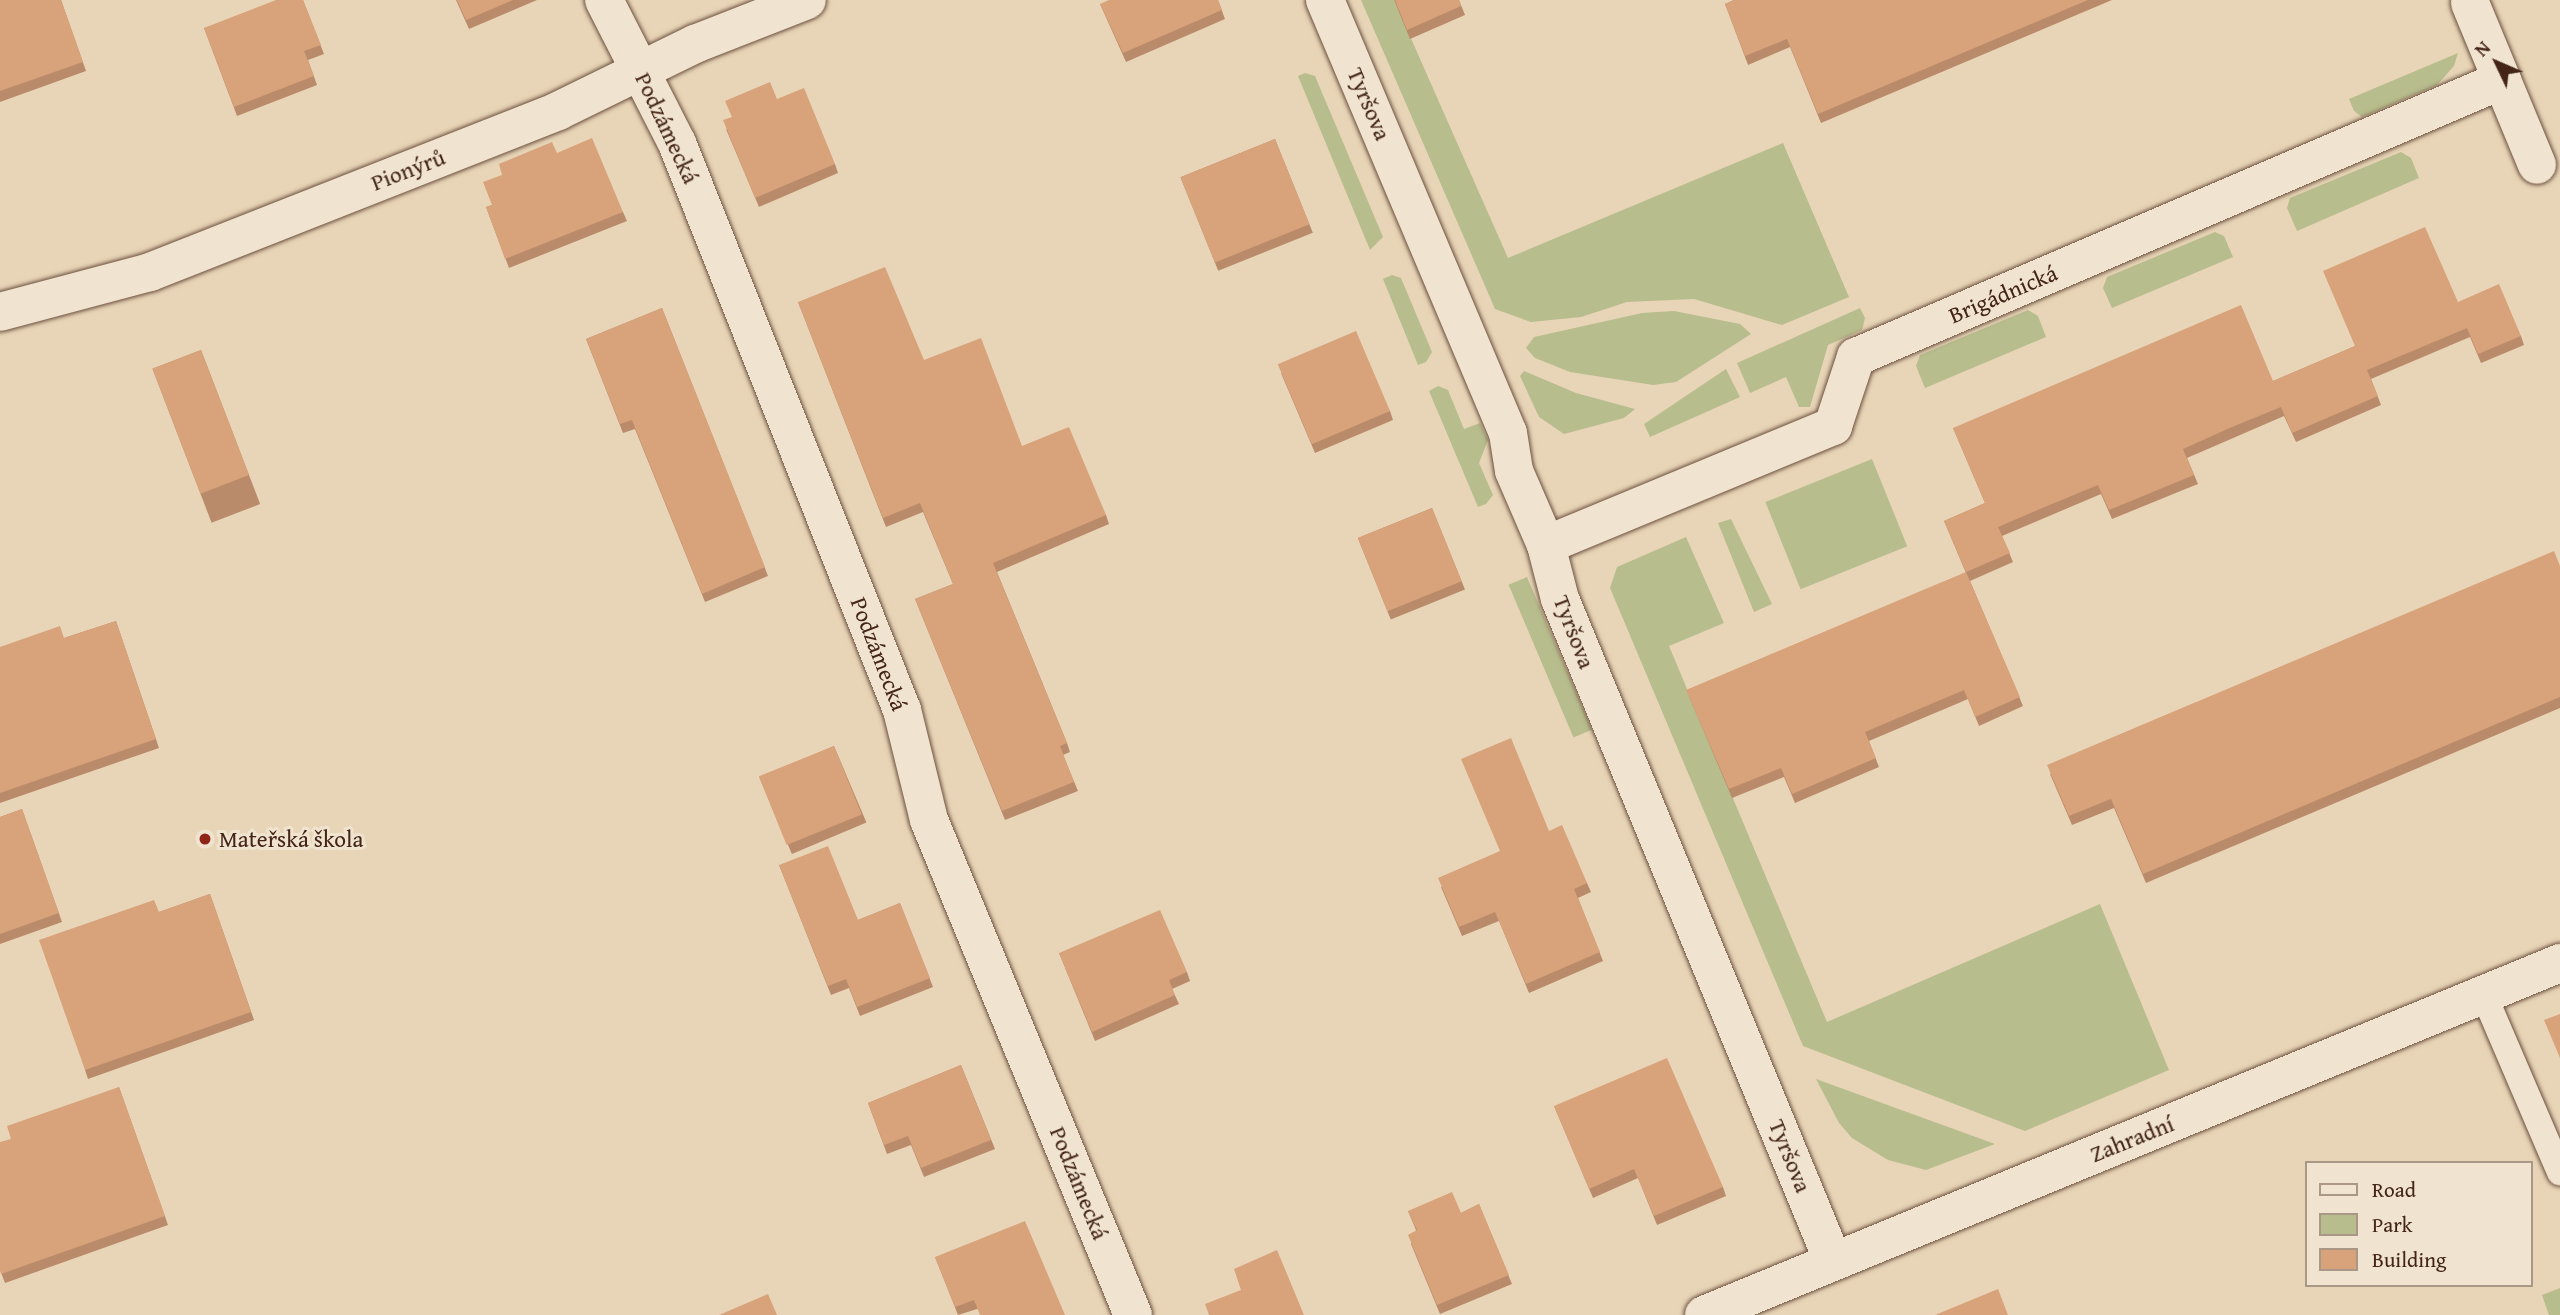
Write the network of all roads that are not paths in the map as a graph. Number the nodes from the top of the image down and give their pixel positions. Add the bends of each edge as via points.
1 (604, 0) edge
2 (807, 0) edge
3 (1325, 0) edge
4 (2470, 3) dead end
5 (640, 69) junction
6 (2502, 80) junction
7 (2537, 165) dead end
8 (0, 312) edge
9 (1546, 545) junction
10 (2560, 963) edge
11 (2484, 995) junction
12 (2560, 1172) edge
13 (1833, 1261) junction
14 (1133, 1315) edge
15 (1704, 1315) edge

1 - 5 street, Podzámecká
2 - 5 street, Pionýrů
3 - 9 street, Tyršova via 1508,433 1514,471
4 - 6 street
5 - 8 street, Pionýrů via 558,111 150,272
5 - 14 street, Podzámecká via 677,142 902,710 929,820
6 - 7 street
6 - 9 street, Brigádnická via 1856,357 1833,426
9 - 13 street, Tyršova via 1560,599
10 - 11 street, Zahradní
11 - 12 lane
11 - 13 street, Zahradní
13 - 15 street, Zahradní

